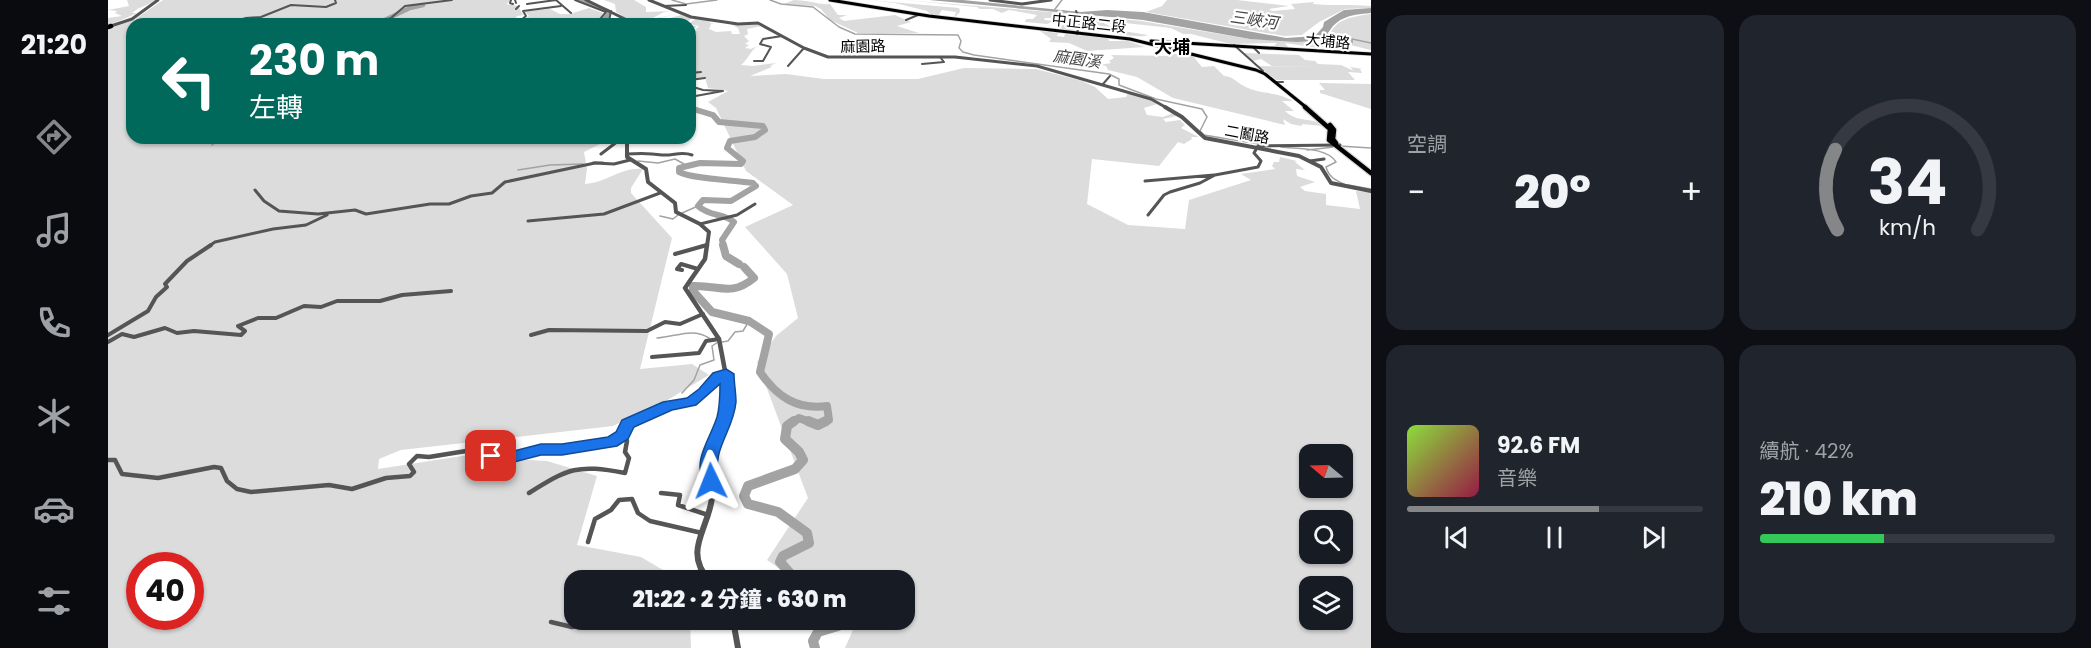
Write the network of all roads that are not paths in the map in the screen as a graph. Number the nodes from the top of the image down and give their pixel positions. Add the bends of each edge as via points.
1 (158, 0) edge
2 (335, 0) edge
3 (452, 0) edge
4 (556, 0) edge
5 (576, 0) edge
6 (586, 0) edge
7 (649, 0) edge
8 (830, 0) edge
9 (838, 0) edge
10 (990, 0) edge
11 (1052, 0) edge
12 (527, 4) dead end
13 (686, 5) dead end
14 (519, 6) dead end
15 (561, 6) junction
16 (664, 6) junction
17 (516, 9) dead end
18 (1076, 10) dead end
19 (611, 11) junction
20 (571, 13) dead end
21 (918, 15) junction
22 (133, 18) edge
23 (246, 18) edge
24 (388, 18) edge
25 (523, 18) edge
26 (601, 18) edge
27 (610, 18) edge
28 (623, 18) edge
29 (906, 20) dead end
30 (126, 21) edge
31 (109, 27) edge
32 (1078, 33) junction
33 (782, 36) junction
34 (1140, 41) junction
35 (1234, 45) junction
36 (1253, 47) junction
37 (804, 48) junction
38 (1259, 53) dead end
39 (1371, 54) edge
40 (940, 57) junction
41 (754, 61) dead end
42 (922, 64) dead end
43 (788, 66) dead end
44 (1262, 71) junction
45 (696, 72) edge
46 (701, 72) dead end
47 (1110, 76) dead end
48 (705, 78) dead end
49 (696, 79) edge
50 (1086, 79) joint
51 (1103, 84) junction
52 (696, 88) edge
53 (696, 96) edge
54 (616, 144) edge
55 (627, 144) edge
56 (1338, 145) junction
57 (1257, 146) junction
58 (601, 154) dead end
59 (627, 154) junction
60 (692, 155) dead end
61 (1324, 159) dead end
62 (630, 160) junction
63 (1310, 161) junction
64 (1371, 172) edge
65 (1215, 175) junction
66 (1145, 181) dead end
67 (255, 190) dead end
68 (1371, 191) edge
69 (660, 193) junction
70 (755, 204) dead end
71 (337, 213) junction
72 (1148, 214) dead end
73 (528, 221) dead end
74 (700, 224) junction
75 (708, 245) junction
76 (675, 254) dead end
77 (698, 269) junction
78 (682, 270) dead end
79 (451, 291) dead end
80 (704, 314) junction
81 (108, 335) edge
82 (531, 335) dead end
83 (716, 341) junction
84 (108, 342) edge
85 (652, 357) dead end
86 (726, 374) junction
87 (622, 435) junction
88 (108, 460) edge
89 (529, 493) dead end
90 (661, 493) dead end
91 (708, 515) junction
92 (702, 533) junction
93 (588, 542) dead end
94 (699, 569) edge
95 (551, 622) dead end
96 (564, 625) edge
97 (736, 630) edge
98 (738, 648) edge

1 - 22 street
2 - 23 street via 327,7 291,5 261,17
3 - 24 street via 404,6
4 - 12 street
4 - 15 street
5 - 26 street via 606,12
6 - 19 street
7 - 16 street, 麻園路
8 - 21 main road, 中正路二段
9 - 32 main road, 中正路二段
10 - 11 street via 1019,4
13 - 16 street
14 - 17 street
15 - 20 street
15 - 25 street via 523,11
16 - 33 street, 麻園路 via 691,17 758,24
18 - 32 street
19 - 27 street
19 - 28 street
21 - 29 street
21 - 32 main road, 中正路二段
30 - 31 street
32 - 34 main road, 中正路二段
33 - 37 street, 麻園路
33 - 41 street via 763,39 760,44 771,47 763,61
34 - 35 main road, 大埔路
34 - 44 main road, 中正路二段
35 - 36 main road, 大埔路
35 - 44 street
36 - 38 street
36 - 39 main road, 大埔路
37 - 40 street, 麻園路 via 832,57
37 - 43 street
40 - 42 street via 944,62
40 - 50 street, 麻園路 via 1037,66
44 - 56 main road, 中正路二段 via 1332,127 1333,140
45 - 46 street
47 - 51 street
48 - 49 street
50 - 51 street, 二鬮路
51 - 57 street, 二鬮路 via 1159,103 1205,138
52 - 53 street via 723,91
54 - 58 street
55 - 59 street
56 - 57 street
56 - 64 main road, 中正路二段
57 - 63 street, 二鬮路
57 - 65 street via 1254,153 1262,164
59 - 60 street
59 - 62 street
61 - 63 street
62 - 69 street via 646,169 647,180
62 - 71 street via 595,163 505,182 492,193 449,204 366,214 355,210
63 - 68 street, 二鬮路 via 1321,167 1331,183
65 - 66 street via 1197,173
65 - 72 street via 1164,195
67 - 71 street via 279,210
69 - 73 street via 633,206 584,217
69 - 74 street via 675,203 674,210
70 - 74 street via 736,217
71 - 81 street via 306,225 214,242 187,261 165,284 167,287 148,311
74 - 75 street via 709,232
75 - 76 street
75 - 77 street
77 - 78 street via 681,264 677,269
77 - 80 street via 685,288
79 - 84 street via 298,307 276,318 258,318 238,326 245,331 241,335 177,333 165,328 134,337 122,334
80 - 82 street via 680,324 665,322 647,331 549,330
80 - 83 street
83 - 85 street via 706,341 699,352
83 - 86 street
86 - 87 street via 691,402 668,406 628,423
86 - 91 street via 726,413 709,454 712,497
87 - 88 street via 611,442 514,456 472,455 465,451 417,456 409,464 414,472 411,476 348,489 328,485 255,492 229,484 221,468 158,478 122,474 119,464
87 - 89 street via 630,458 625,473 597,468 565,471
90 - 91 street via 680,495 678,505
91 - 92 street
92 - 93 street via 655,524 638,513 632,499 619,500 595,519
92 - 94 street via 696,552
95 - 96 street
97 - 98 street

